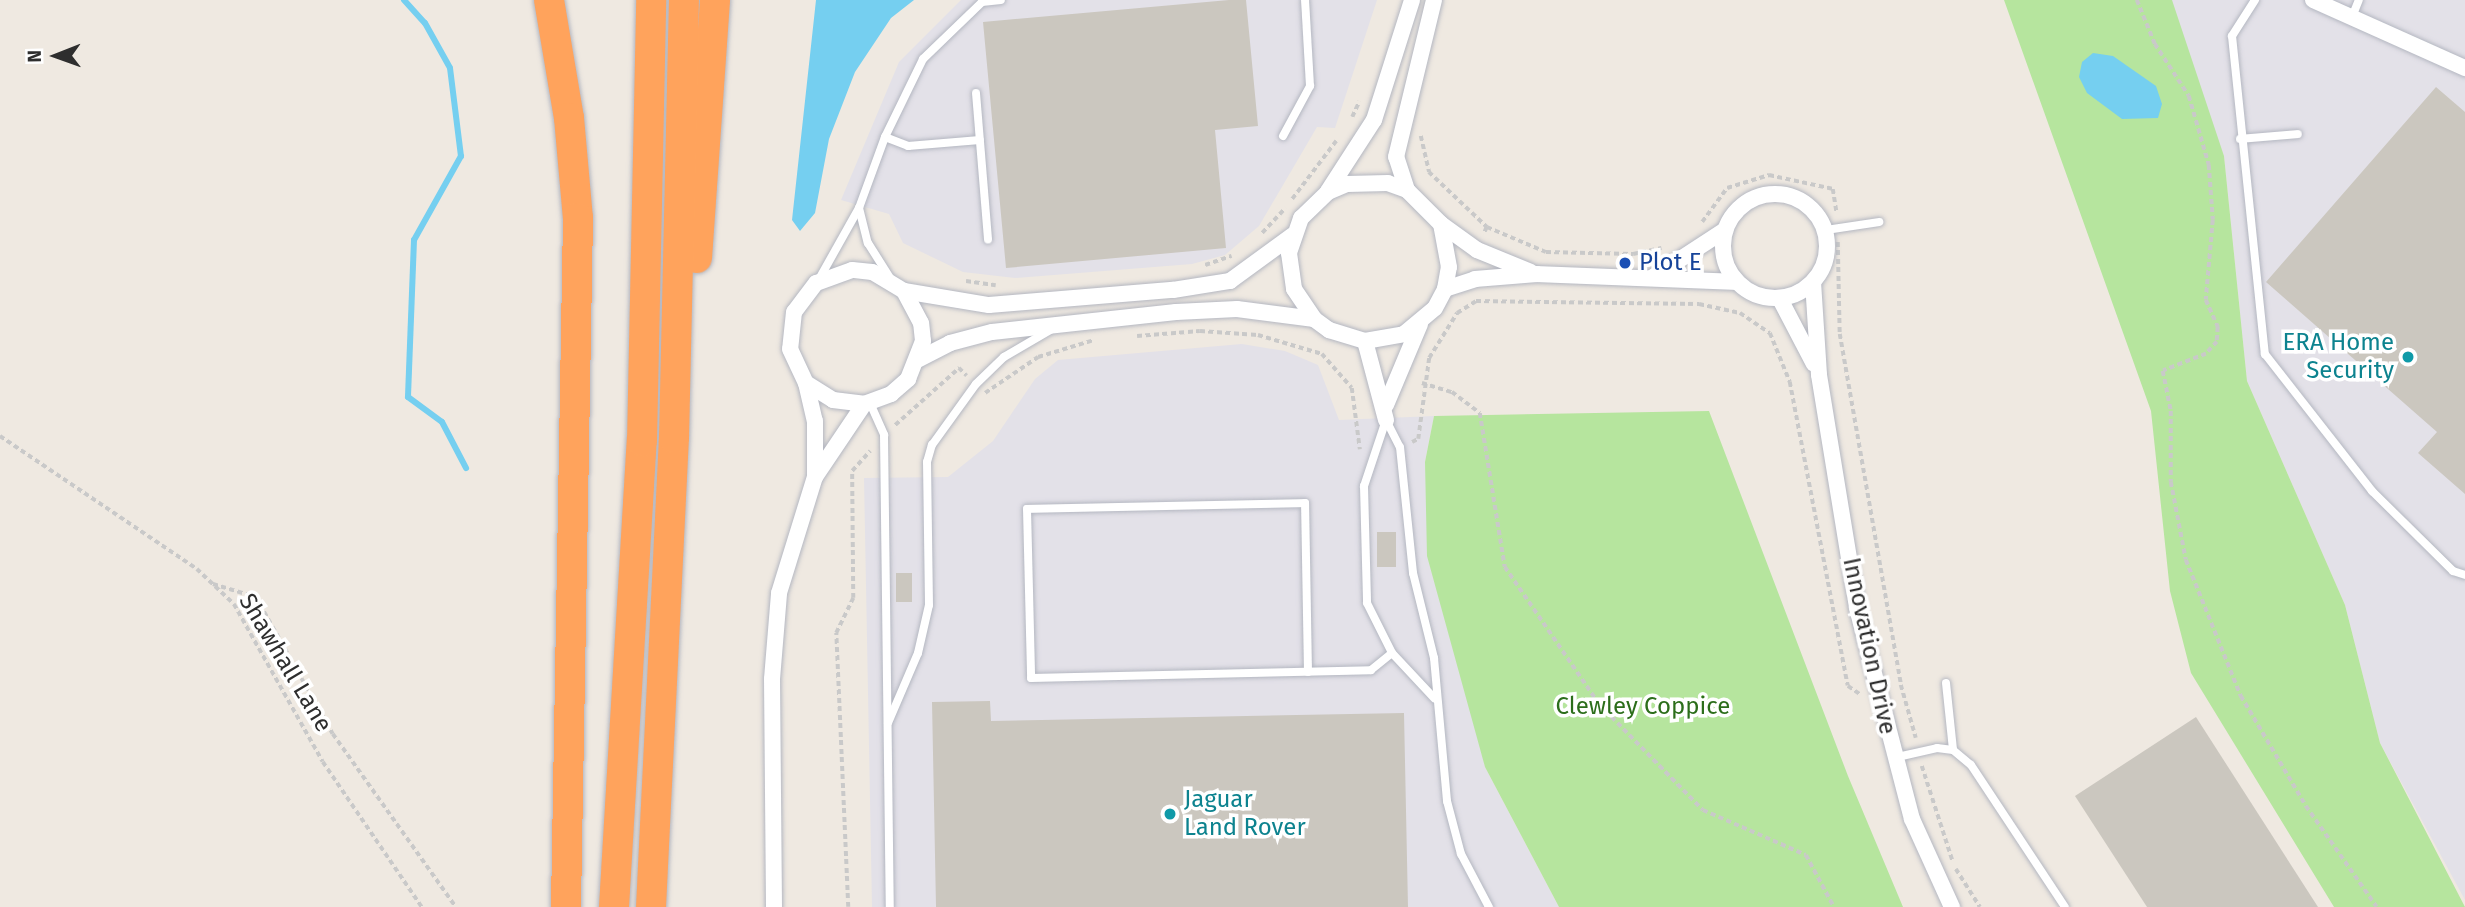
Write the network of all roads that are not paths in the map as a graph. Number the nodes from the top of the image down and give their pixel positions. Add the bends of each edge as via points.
1 (549, 0) edge
2 (651, 0) edge
3 (684, 0) edge
4 (715, 0) edge
5 (1001, 0) edge
6 (1305, 0) edge
7 (1412, 0) edge
8 (1434, 0) edge
9 (2255, 0) edge
10 (2313, 0) edge
11 (2359, 0) edge
12 (2351, 17) junction
13 (2465, 68) edge
14 (976, 93) dead end
15 (2298, 134) dead end
16 (1283, 136) dead end
17 (884, 137) junction
18 (2240, 139) junction
19 (980, 140) junction
20 (1408, 190) junction
21 (1328, 192) junction
22 (859, 208) junction
23 (1879, 222) dead end
24 (1441, 224) junction
25 (1832, 228) junction
26 (1725, 230) junction
27 (1293, 235) junction
28 (988, 240) dead end
29 (1537, 274) junction
30 (1653, 277) junction
31 (891, 280) junction
32 (1737, 282) junction
33 (1813, 282) junction
34 (816, 283) junction
35 (1445, 289) junction
36 (904, 291) junction
37 (1780, 299) junction
38 (1314, 319) junction
39 (1420, 323) junction
40 (1061, 325) junction
41 (1364, 341) junction
42 (919, 359) junction
43 (1819, 375) junction
44 (806, 383) junction
45 (867, 403) junction
46 (1386, 412) junction
47 (674, 438) junction
48 (815, 477) junction
49 (2465, 575) edge
50 (1392, 653) junction
51 (1308, 672) junction
52 (1946, 683) dead end
53 (1434, 698) junction
54 (886, 727) junction
55 (1953, 750) junction
56 (1894, 758) junction
57 (566, 907) edge
58 (614, 907) edge
59 (651, 907) edge
60 (774, 907) edge
61 (891, 907) edge
62 (1489, 907) edge
63 (1952, 907) edge
64 (2065, 907) edge

1 - 57 highway via 569,118 578,218
2 - 58 highway via 642,441
3 - 47 highway
4 - 47 highway via 699,244
5 - 17 lane via 982,2 923,59
6 - 16 lane via 1310,86
7 - 21 street via 1374,120
8 - 20 street via 1397,141
9 - 18 lane via 2232,36
10 - 12 street
11 - 12 lane
12 - 13 street
14 - 19 lane
15 - 18 lane
17 - 19 lane via 908,146
17 - 22 lane
18 - 49 lane via 2265,354 2372,491 2453,571
19 - 28 lane
20 - 21 street via 1367,181
20 - 24 street
21 - 27 street via 1301,218
22 - 31 lane via 868,243
22 - 34 lane
23 - 25 lane
24 - 29 street via 1477,250
24 - 35 street via 1449,267
25 - 26 street via 1807,204 1776,193 1745,203
25 - 33 street via 1824,267
26 - 30 street
26 - 32 street via 1724,257
27 - 36 street via 1230,281 1060,301 989,304
27 - 38 street via 1294,289
29 - 30 street
29 - 35 street via 1475,279
30 - 32 street
31 - 34 street via 852,270
31 - 36 street
32 - 37 street via 1764,298
33 - 37 street
33 - 43 street, Innovation Drive
34 - 44 street via 798,304 789,331 790,349
35 - 39 street
36 - 42 street via 921,323
37 - 43 street, Innovation Drive
38 - 40 street via 1237,309
38 - 41 street via 1346,338
39 - 41 street via 1394,337
39 - 46 street
40 - 42 street via 950,343
40 - 54 lane via 1004,357 976,384 939,434 927,462 929,605 918,653
41 - 46 street
42 - 45 street via 908,379
43 - 56 street, Innovation Drive via 1857,608
44 - 45 street via 833,400
44 - 48 street via 815,421
45 - 48 street
45 - 54 lane via 884,435
46 - 50 lane via 1364,486 1367,603
46 - 53 lane via 1400,447 1413,573 1434,658
47 - 59 highway
48 - 60 street via 779,593 772,679
50 - 51 lane via 1371,670
50 - 53 lane
51 - 51 lane via 1031,677 1027,509 1305,503
52 - 55 lane
53 - 62 lane via 1447,801 1461,855
54 - 61 lane
55 - 56 lane via 1919,751
55 - 64 lane via 1971,765
56 - 63 street, Innovation Drive via 1912,819

